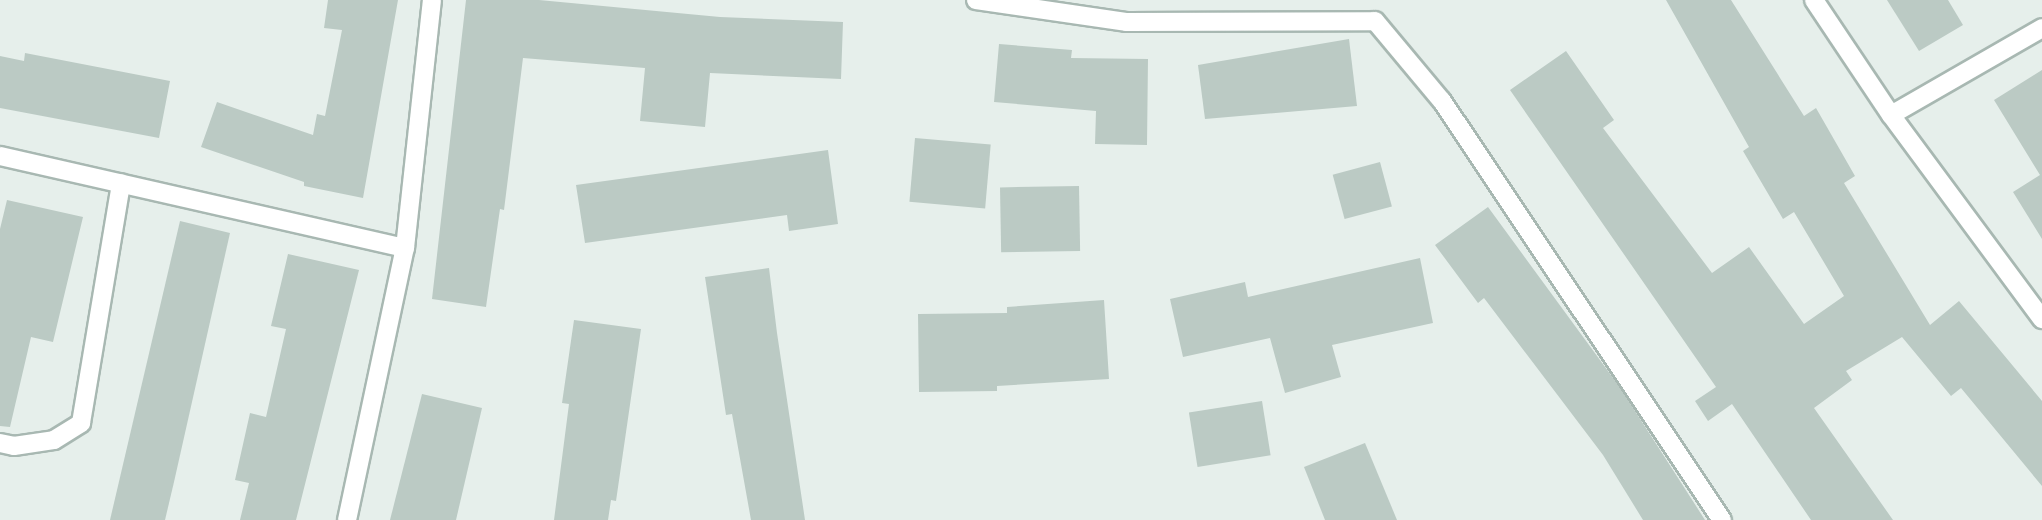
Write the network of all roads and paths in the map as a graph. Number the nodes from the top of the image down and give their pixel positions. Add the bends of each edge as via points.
1 (432, 0) edge
2 (976, 0) edge
3 (1814, 0) edge
4 (2042, 28) edge
5 (1891, 115) junction
6 (0, 156) edge
7 (121, 183) junction
8 (405, 248) junction
9 (2042, 319) edge
10 (0, 443) edge
11 (347, 520) edge
12 (1722, 520) edge

1 - 8 street
2 - 12 street via 1127,22 1375,21 1442,101
3 - 5 street
4 - 5 street
5 - 9 street
6 - 7 street
7 - 8 street
7 - 10 street via 81,423 54,440 14,446
8 - 11 street

